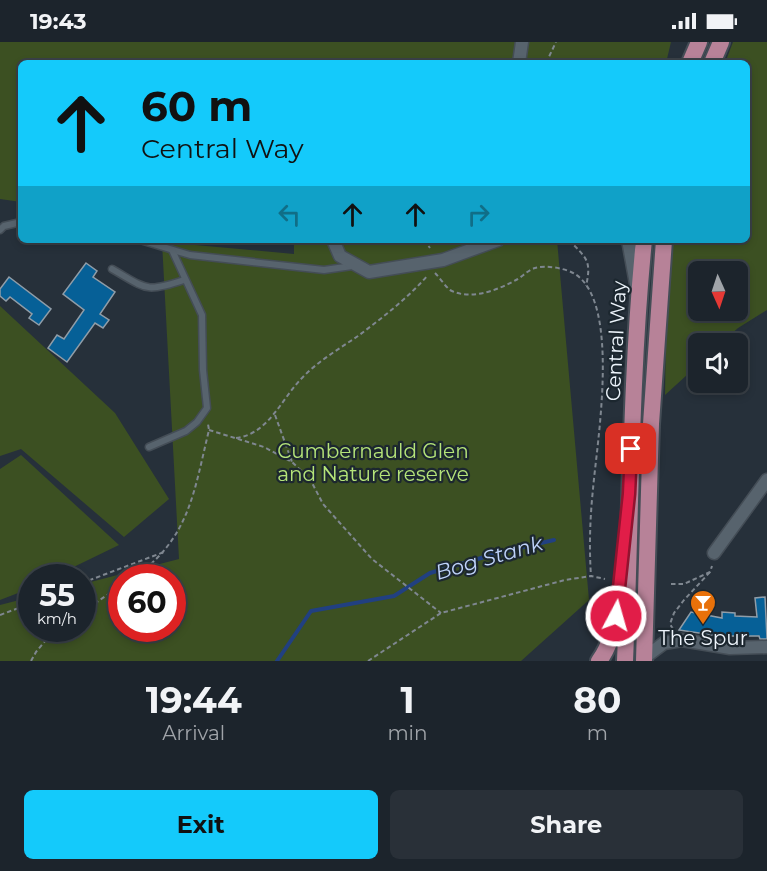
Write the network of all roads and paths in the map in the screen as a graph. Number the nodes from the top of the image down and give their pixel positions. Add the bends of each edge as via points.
1 (522, 42) edge
2 (556, 42) edge
3 (699, 42) edge
4 (721, 42) edge
5 (519, 60) edge
6 (547, 60) edge
7 (691, 60) edge
8 (713, 60) edge
9 (18, 223) edge
10 (0, 230) edge
11 (150, 243) edge
12 (334, 243) edge
13 (490, 243) edge
14 (572, 243) edge
15 (628, 243) edge
16 (645, 243) edge
17 (664, 243) edge
18 (172, 250) junction
19 (355, 265) junction
20 (112, 269) dead end
21 (184, 280) junction
22 (586, 286) junction
23 (638, 300) junction
24 (207, 408) junction
25 (275, 415) junction
26 (209, 430) junction
27 (233, 438) junction
28 (149, 447) dead end
29 (292, 462) junction
30 (767, 480) edge
31 (629, 494) junction
32 (164, 552) junction
33 (714, 553) joint
34 (151, 564) edge
35 (710, 572) junction
36 (591, 576) junction
37 (96, 578) edge
38 (605, 579) dead end
39 (671, 584) dead end
40 (18, 608) edge
41 (441, 613) junction
42 (0, 615) edge
43 (682, 640) junction
44 (44, 642) edge
45 (767, 647) edge
46 (644, 660) edge
47 (31, 661) edge
48 (368, 661) edge
49 (598, 661) edge
50 (625, 661) edge

1 - 5 street
2 - 6 path
3 - 7 main road
4 - 8 main road
9 - 10 lane
11 - 18 lane
12 - 19 street via 340,256
13 - 19 street via 443,260 369,272
14 - 22 path via 587,258
15 - 23 street
16 - 23 main road, Central Way
17 - 46 main road, Central Way via 651,424
18 - 19 lane via 324,270
18 - 21 lane
20 - 21 lane via 145,288 161,288
21 - 24 lane via 202,315
22 - 25 path via 576,274 559,268 535,268 499,288 466,294 450,290 433,270 396,306 303,376
22 - 36 path via 596,305 603,380 591,516
23 - 31 main road, Central Way
24 - 26 path
24 - 28 lane via 186,431
25 - 27 path via 247,437
25 - 29 path
26 - 27 path
26 - 32 path via 187,516
27 - 29 path via 264,447
29 - 41 path via 310,479 323,504 365,551
30 - 33 street
31 - 49 main road via 616,616 609,644
31 - 50 main road, Central Way
32 - 34 path
32 - 37 path
33 - 35 path
35 - 39 path via 684,584
35 - 43 path via 674,613 670,624
36 - 38 path
36 - 41 path
40 - 42 path
41 - 48 path
43 - 45 street via 730,648
43 - 46 street via 664,643
44 - 47 path

